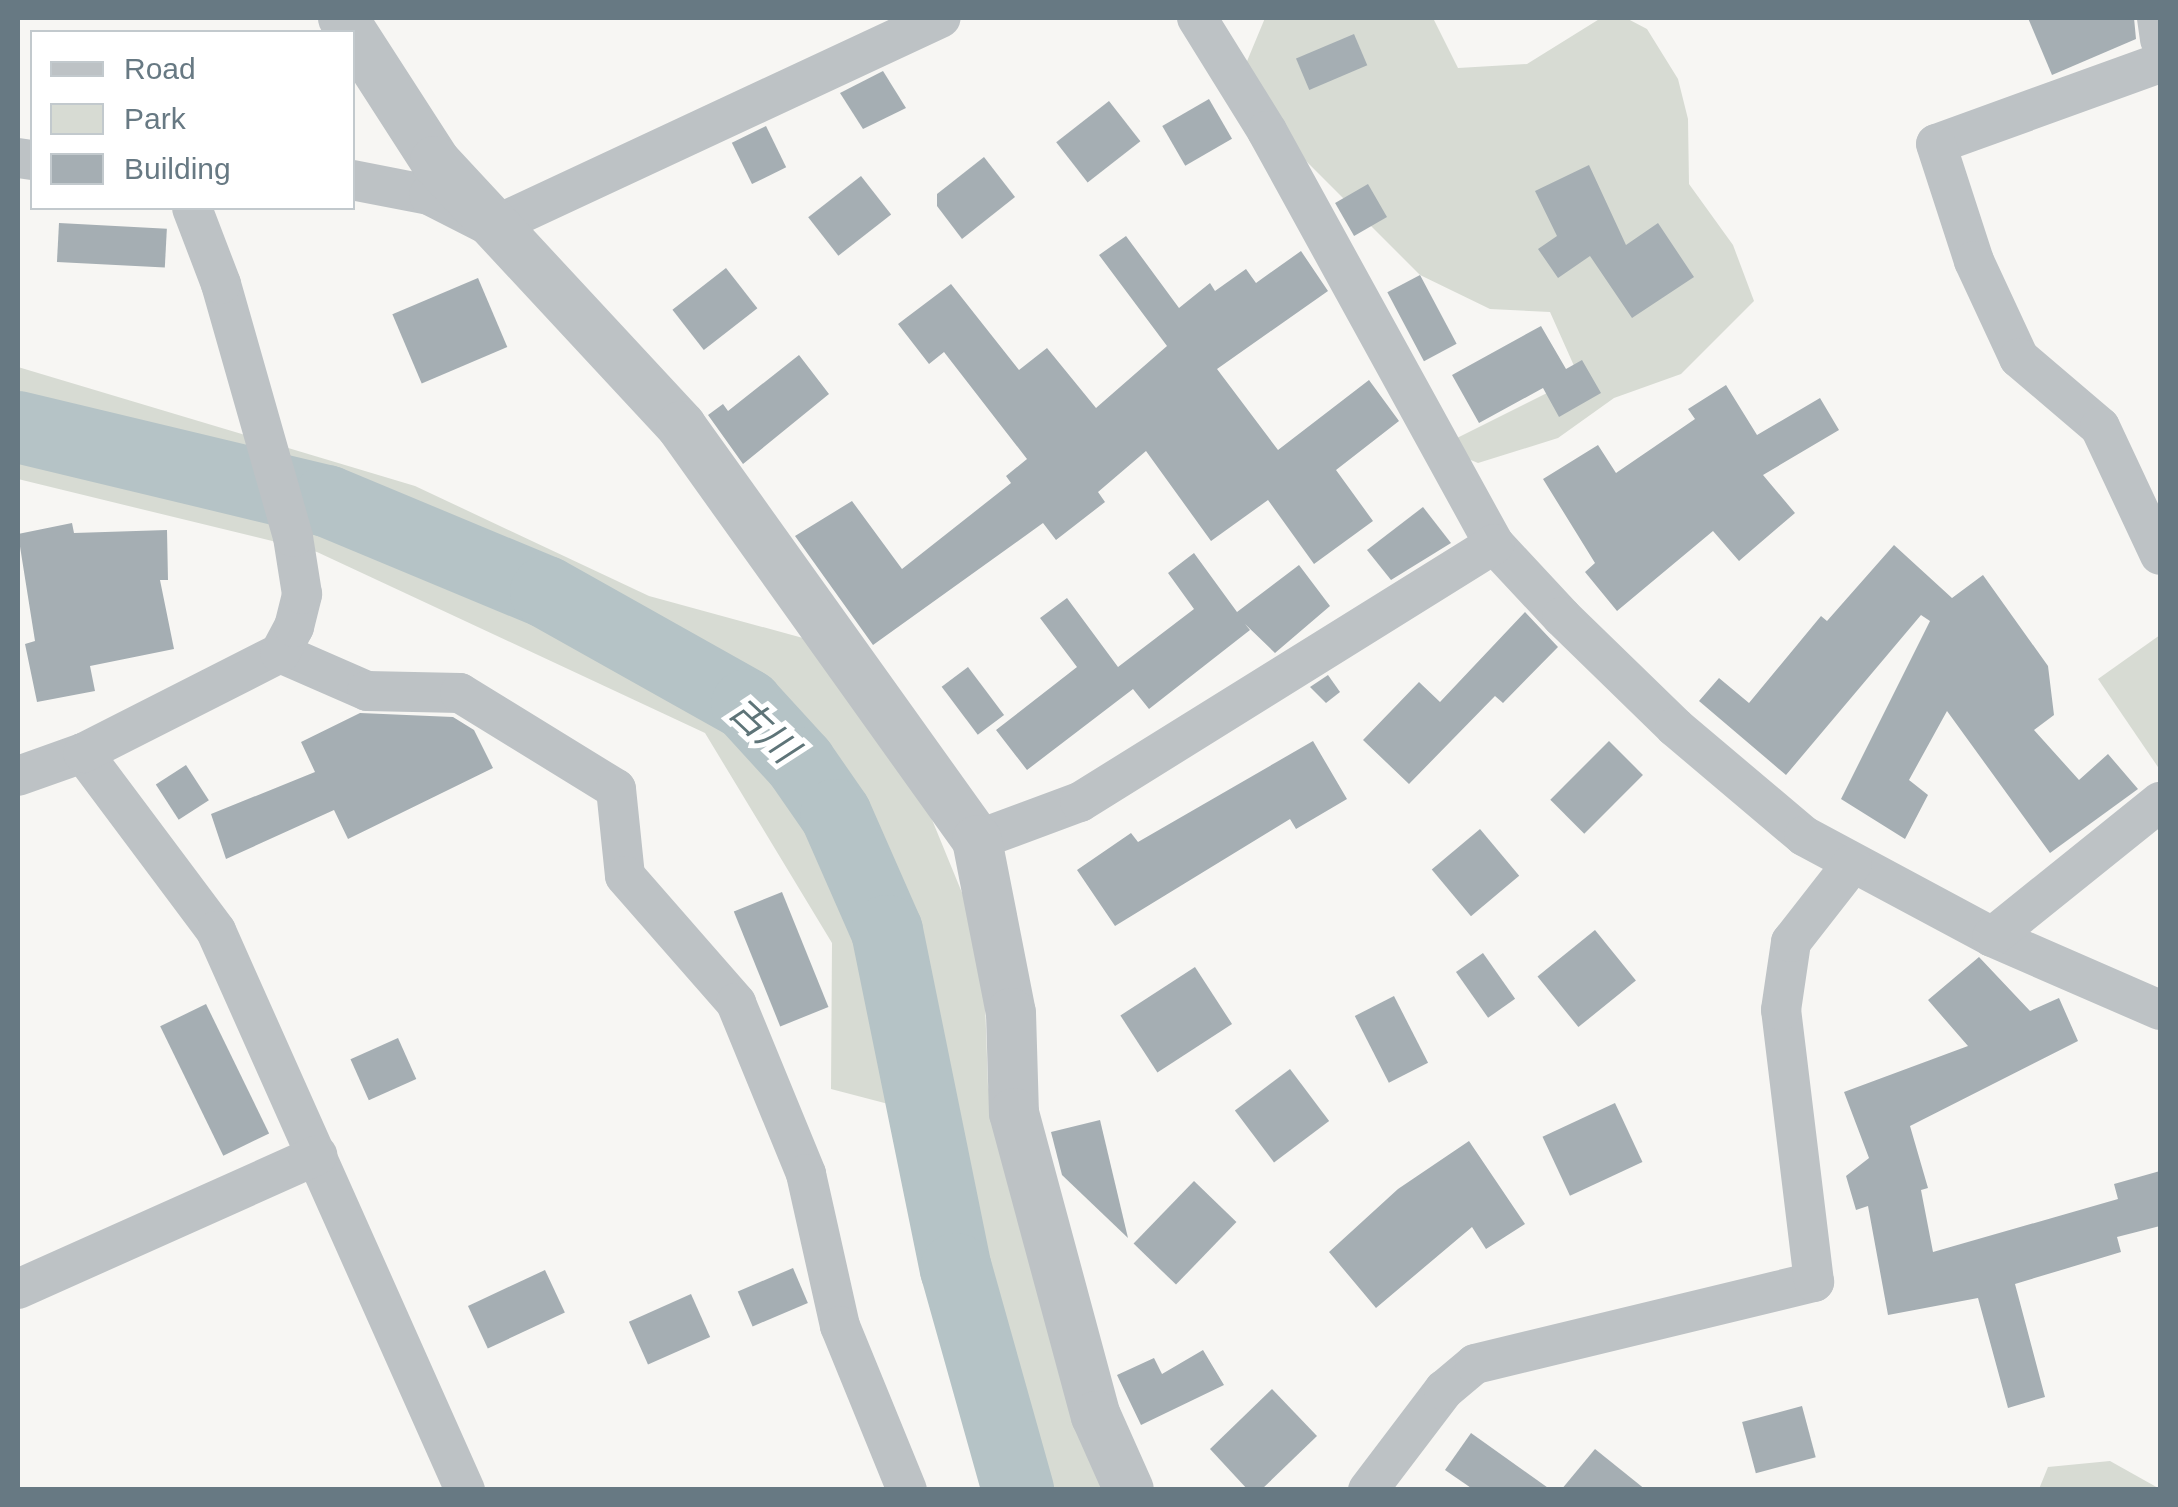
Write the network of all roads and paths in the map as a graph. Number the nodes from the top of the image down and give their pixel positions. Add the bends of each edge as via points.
1 (941, 18) edge
2 (1196, 18) edge
3 (2157, 18) edge
4 (355, 37) edge
5 (2160, 40) edge
6 (2160, 63) edge
7 (355, 181) edge
8 (193, 210) edge
9 (492, 227) junction
10 (1494, 544) junction
11 (2160, 555) edge
12 (280, 653) junction
13 (82, 753) junction
14 (18, 776) edge
15 (2160, 802) edge
16 (977, 840) junction
17 (1852, 864) junction
18 (1992, 936) junction
19 (2160, 1010) edge
20 (317, 1155) junction
21 (18, 1289) edge
22 (464, 1490) edge
23 (907, 1490) edge
24 (1129, 1490) edge
25 (1368, 1490) edge

1 - 9 street
2 - 10 street via 1267,131
3 - 5 street
4 - 9 street via 435,161
6 - 11 street via 1936,144 1974,261 2019,358 2100,427
7 - 9 street via 430,195
8 - 12 street via 221,284 293,537 302,594
9 - 16 street via 681,426
10 - 16 street via 1080,802
10 - 17 street via 1675,727 1804,836
12 - 13 street
12 - 23 street via 367,691 460,693 616,789 626,876 736,1003 806,1174 840,1326
13 - 14 street
13 - 20 street via 216,932
15 - 18 street
16 - 24 street via 1011,1013 1014,1113 1096,1416
17 - 18 street
17 - 25 street via 1791,942 1781,1010 1814,1282 1475,1364 1444,1390
18 - 19 street
20 - 21 street
20 - 22 street

